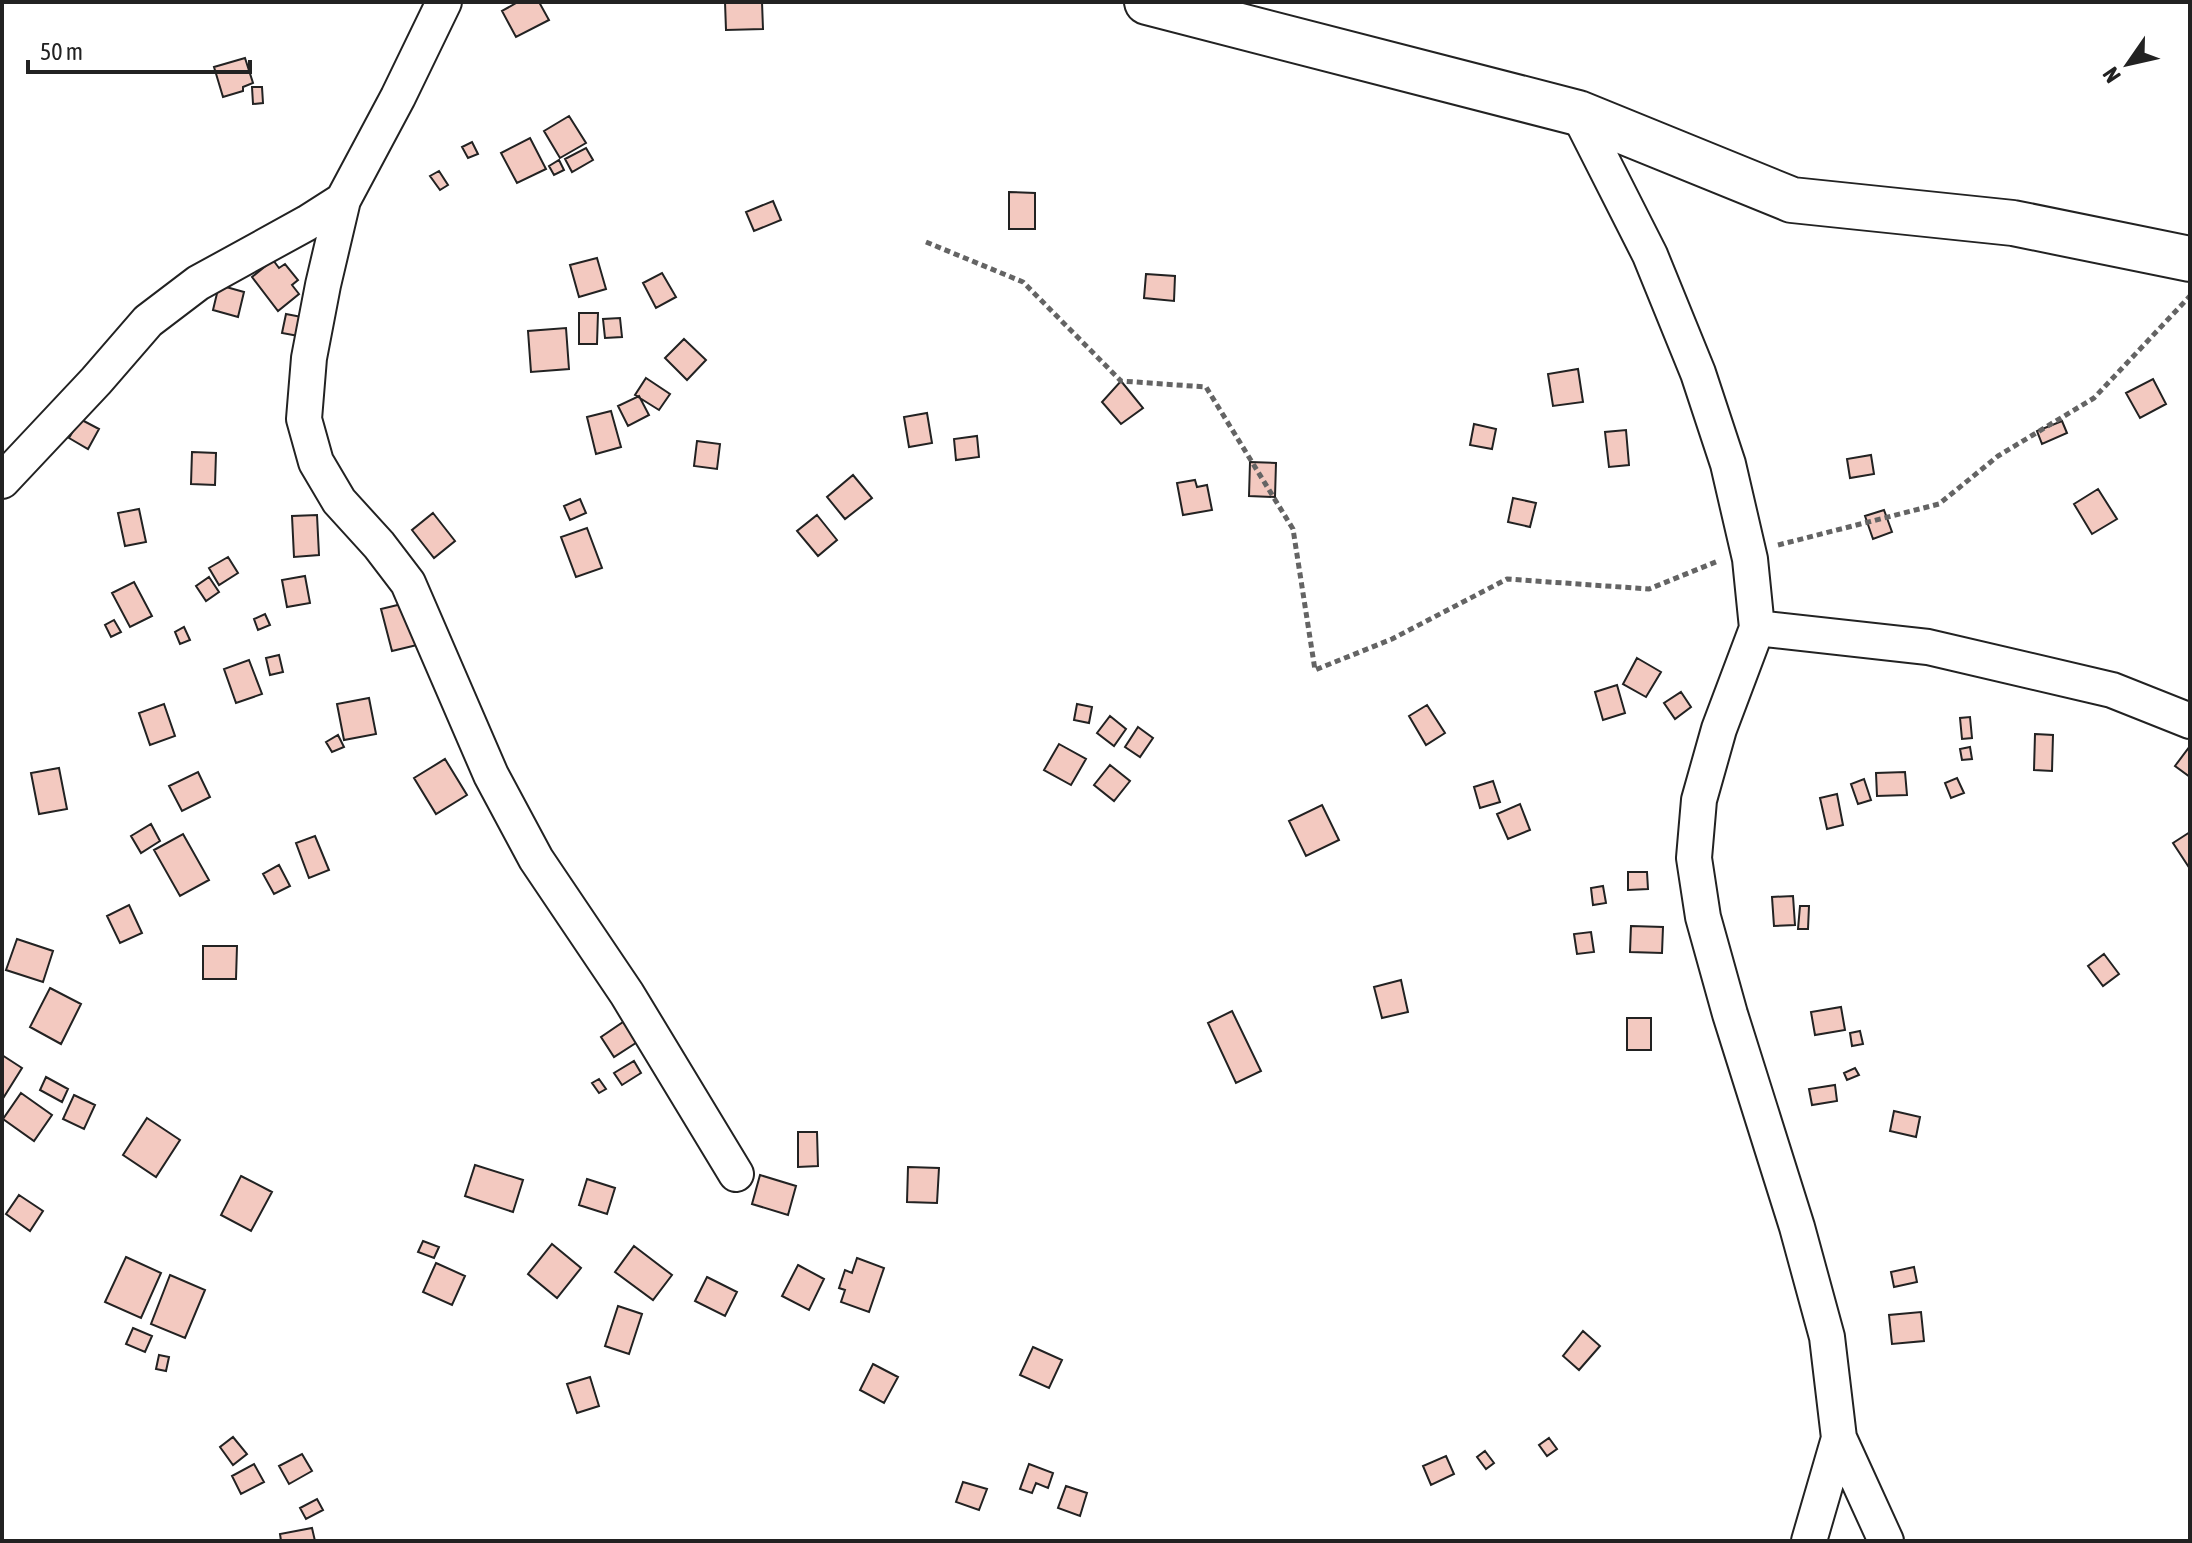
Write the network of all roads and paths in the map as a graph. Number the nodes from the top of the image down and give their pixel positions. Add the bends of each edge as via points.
1 (444, 2) edge
2 (1147, 2) edge
3 (1578, 113) junction
4 (343, 200) junction
5 (926, 242) dead end
6 (2190, 259) edge
7 (2190, 296) edge
8 (2, 481) edge
9 (1763, 549) dead end
10 (1719, 561) dead end
11 (1757, 628) junction
12 (2190, 721) edge
13 (736, 1174) dead end
14 (1839, 1438) junction
15 (1809, 1541) edge
16 (1886, 1541) edge

1 - 4 street
2 - 3 highway
3 - 6 highway via 1792,200 2013,223
3 - 11 street via 1650,255 1698,373 1732,477 1750,559
4 - 8 street via 198,283 148,321
4 - 13 street via 309,358 304,419 316,462 339,501 408,583 491,775 536,859 627,994
5 - 10 path via 1023,282 1121,381 1206,387 1293,529 1315,670 1392,639 1507,579 1649,589
7 - 9 path via 2094,398 1998,456 1939,504
11 - 12 street via 1928,647 2112,690
11 - 14 street via 1699,800 1694,858 1703,917 1827,1337
14 - 15 street
14 - 16 street

